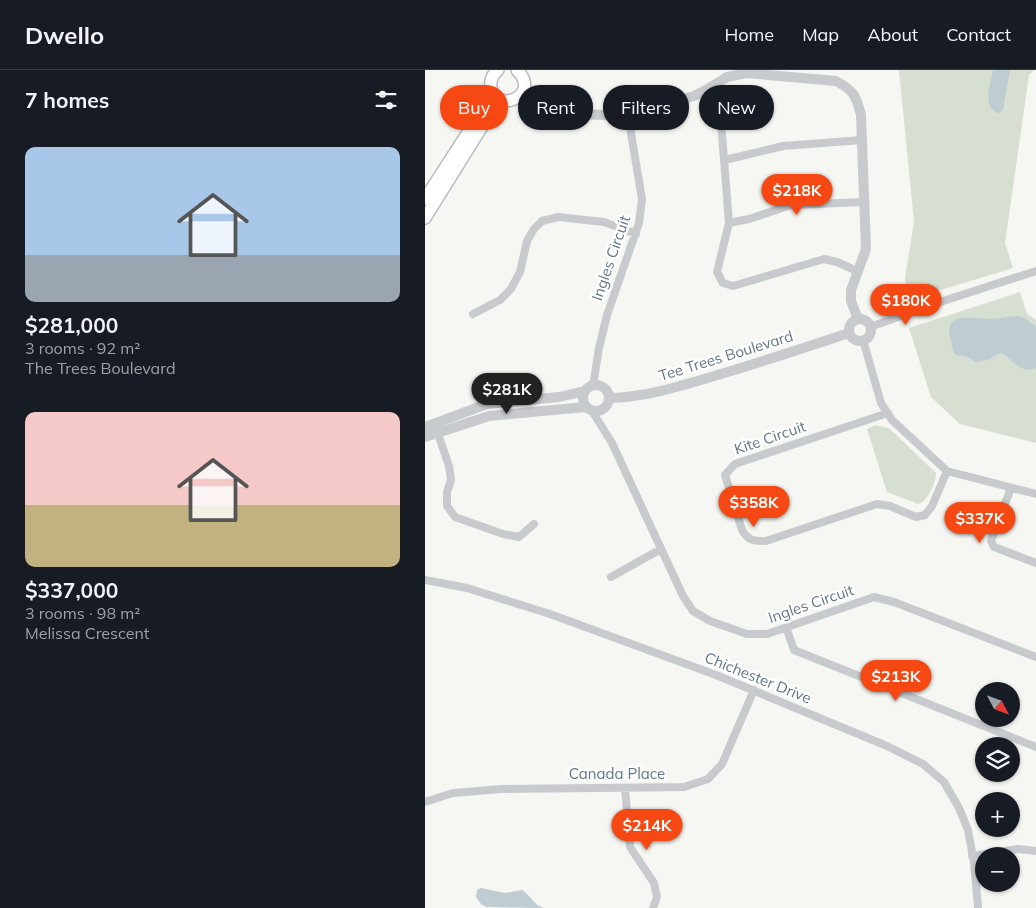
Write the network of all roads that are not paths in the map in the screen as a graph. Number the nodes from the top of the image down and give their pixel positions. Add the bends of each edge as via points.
1 (492, 72) edge
2 (522, 72) edge
3 (718, 83) junction
4 (490, 85) edge
5 (524, 85) edge
6 (689, 97) edge
7 (470, 130) edge
8 (480, 130) edge
9 (631, 130) edge
10 (862, 140) junction
11 (725, 160) junction
12 (425, 199) edge
13 (864, 202) junction
14 (425, 218) edge
15 (729, 223) junction
16 (636, 234) junction
17 (857, 271) junction
18 (1036, 271) edge
19 (473, 314) dead end
20 (858, 320) junction
21 (870, 327) junction
22 (849, 333) junction
23 (863, 340) junction
24 (589, 388) junction
25 (609, 398) junction
26 (588, 409) junction
27 (888, 413) junction
28 (432, 428) edge
29 (425, 438) edge
30 (947, 471) junction
31 (1011, 488) junction
32 (1036, 494) edge
33 (534, 524) dead end
34 (661, 549) junction
35 (1036, 564) edge
36 (611, 577) dead end
37 (425, 580) edge
38 (785, 627) junction
39 (1036, 657) edge
40 (754, 690) junction
41 (1036, 747) edge
42 (625, 788) junction
43 (425, 802) edge
44 (1036, 852) edge
45 (972, 856) junction
46 (653, 908) edge
47 (978, 908) edge

1 - 4 main road
2 - 5 main road
3 - 6 street
3 - 10 street via 727,77 746,73 836,81 857,96
3 - 11 street
7 - 12 main road
8 - 14 main road
9 - 16 street, Ingles Circuit via 643,200
10 - 11 street via 783,146
10 - 13 street
11 - 15 street
13 - 15 street via 791,205
13 - 17 street via 866,250
15 - 17 street via 717,272 723,283 733,286 825,259
16 - 19 street via 604,222 558,217 542,221 527,241 520,272 511,289 500,300
16 - 24 street, Ingles Circuit via 607,315
17 - 20 street via 851,301
18 - 21 street
20 - 21 street via 865,321
20 - 22 street via 851,323
21 - 23 street via 869,336
22 - 23 street via 853,339
22 - 25 street, Tee Trees Boulevard via 663,392
23 - 27 street via 881,403
24 - 25 street via 601,386
24 - 26 street via 583,396
24 - 28 street via 559,397 487,404
25 - 26 street via 602,410
26 - 28 street via 489,416
26 - 34 street, Ingles Circuit via 612,443
27 - 30 street
27 - 30 street, Kite Circuit via 735,464 725,475 747,538 766,540 877,504 916,517 925,515
28 - 29 street
28 - 33 street via 449,466 451,480 447,506 455,517 519,537
30 - 31 street
31 - 32 street
31 - 35 street via 991,541 994,548
34 - 36 street
34 - 38 street, Ingles Circuit via 693,611 710,621 747,634 767,634
37 - 40 street, Chichester Drive via 467,588 550,614
38 - 39 street, Ingles Circuit via 874,597
38 - 41 street via 794,650
40 - 42 street, Canada Place via 722,764 708,779 684,788
40 - 45 street, Chichester Drive via 923,764 944,782 959,808
42 - 43 street, Canada Place via 501,789 453,793
42 - 46 street via 630,847 654,883 657,897
44 - 45 street via 1019,850
45 - 47 street, Chichester Drive

